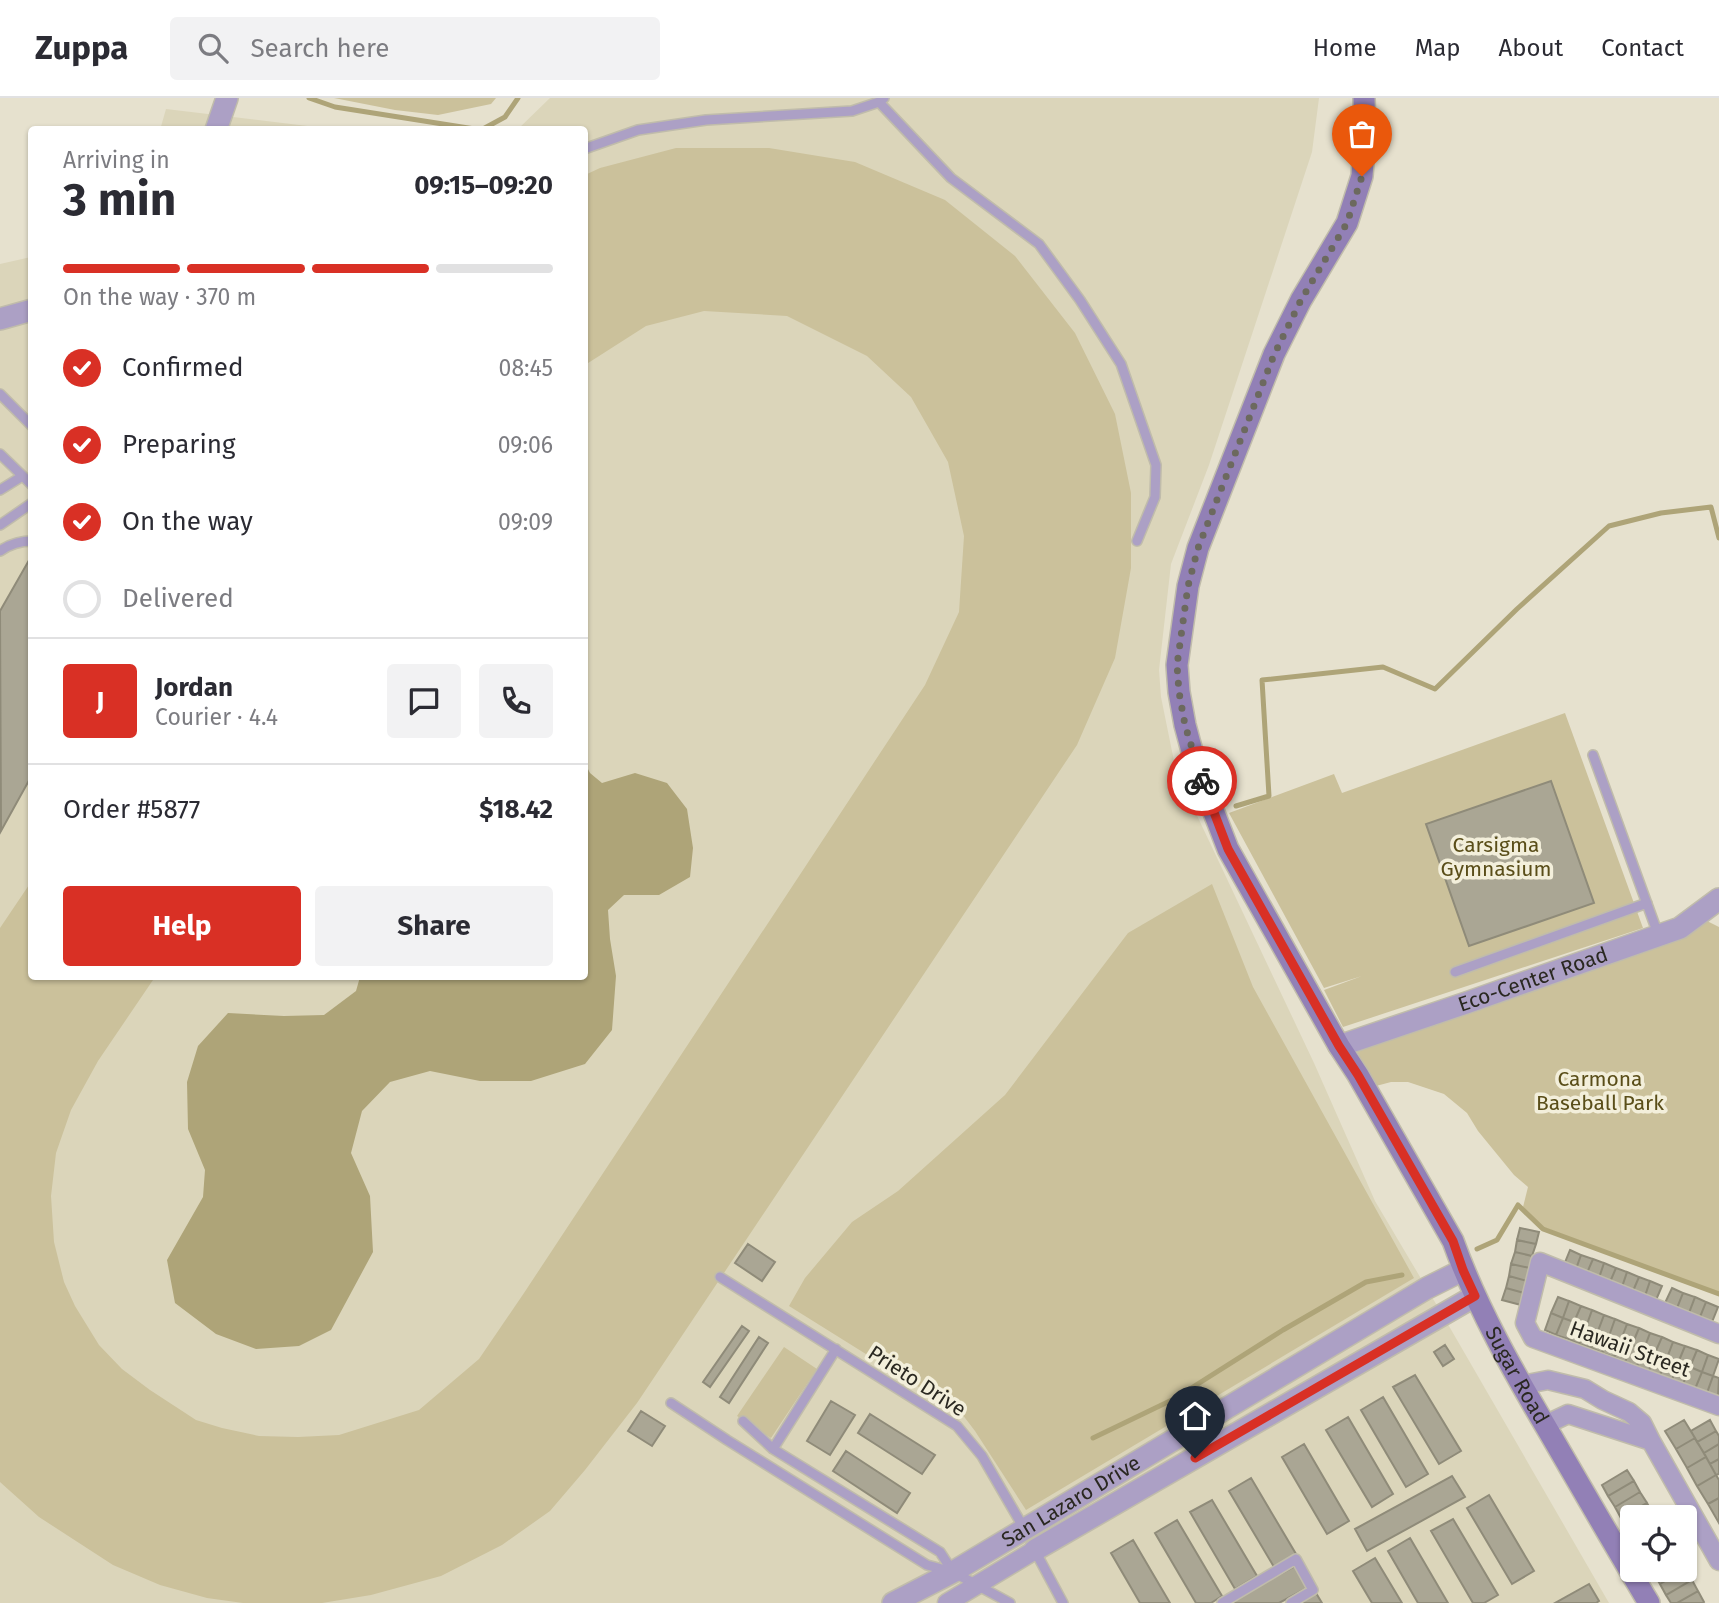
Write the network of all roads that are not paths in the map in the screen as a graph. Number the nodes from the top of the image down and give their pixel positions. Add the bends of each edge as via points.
1 (1364, 98) edge
2 (882, 100) edge
3 (588, 148) edge
4 (28, 311) edge
5 (0, 319) edge
6 (0, 394) edge
7 (28, 422) edge
8 (0, 454) edge
9 (21, 477) junction
10 (28, 482) edge
11 (0, 490) edge
12 (28, 506) edge
13 (0, 525) edge
14 (28, 541) edge
15 (1137, 541) dead end
16 (0, 551) edge
17 (1592, 755) dead end
18 (1719, 899) edge
19 (1647, 903) junction
20 (1659, 936) junction
21 (1455, 972) dead end
22 (1339, 1046) junction
23 (1463, 1270) junction
24 (720, 1277) dead end
25 (1475, 1296) junction
26 (1719, 1334) edge
27 (836, 1349) junction
28 (1522, 1385) junction
29 (671, 1403) dead end
30 (1610, 1404) junction
31 (1719, 1405) edge
32 (743, 1421) dead end
33 (1545, 1425) junction
34 (1602, 1426) junction
35 (1651, 1441) junction
36 (773, 1449) junction
37 (1024, 1529) junction
38 (1035, 1550) junction
39 (1719, 1559) edge
40 (953, 1572) junction
41 (977, 1585) junction
42 (893, 1603) edge
43 (947, 1603) edge
44 (1010, 1603) edge
45 (1063, 1603) edge
46 (1222, 1603) edge
47 (1291, 1603) edge
48 (1649, 1603) edge

1 - 22 main road, Sugar Road via 1362,176 1347,223 1274,355 1198,548 1177,665 1190,746 1228,849
2 - 3 lane via 852,111 706,120 638,130
2 - 15 lane via 951,178 1039,244 1121,364 1156,466 1155,497
4 - 5 street
6 - 7 lane
8 - 9 lane
9 - 10 lane
9 - 11 lane
12 - 13 lane
14 - 16 lane
17 - 19 lane
18 - 20 street, Eco-Center Road via 1680,928
19 - 20 lane
19 - 21 lane
20 - 22 street, Eco-Center Road
22 - 23 main road, Sugar Road via 1453,1241
23 - 25 main road, Sugar Road
23 - 37 street, San Lazaro Drive
24 - 27 lane, Prieto Drive
25 - 28 main road, Sugar Road
25 - 38 street, San Lazaro Drive
26 - 31 street, Hawaii Street via 1540,1262 1525,1323 1533,1338
27 - 36 lane
27 - 37 lane, Prieto Drive via 957,1426 982,1456
28 - 30 street via 1548,1380 1585,1388
28 - 33 main road, Sugar Road
29 - 40 lane via 927,1565
30 - 34 street
30 - 35 street via 1642,1423
32 - 36 lane
33 - 34 street via 1568,1414
33 - 48 main road, Sugar Road
34 - 35 street
35 - 39 street
36 - 40 lane via 940,1552
37 - 38 lane, Prieto Drive
37 - 40 street, San Lazaro Drive
38 - 41 street, San Lazaro Drive
38 - 45 lane, Prieto Drive
40 - 41 lane
40 - 42 street, San Lazaro Drive
41 - 43 street, San Lazaro Drive
41 - 44 lane
46 - 47 lane via 1296,1559 1313,1590

